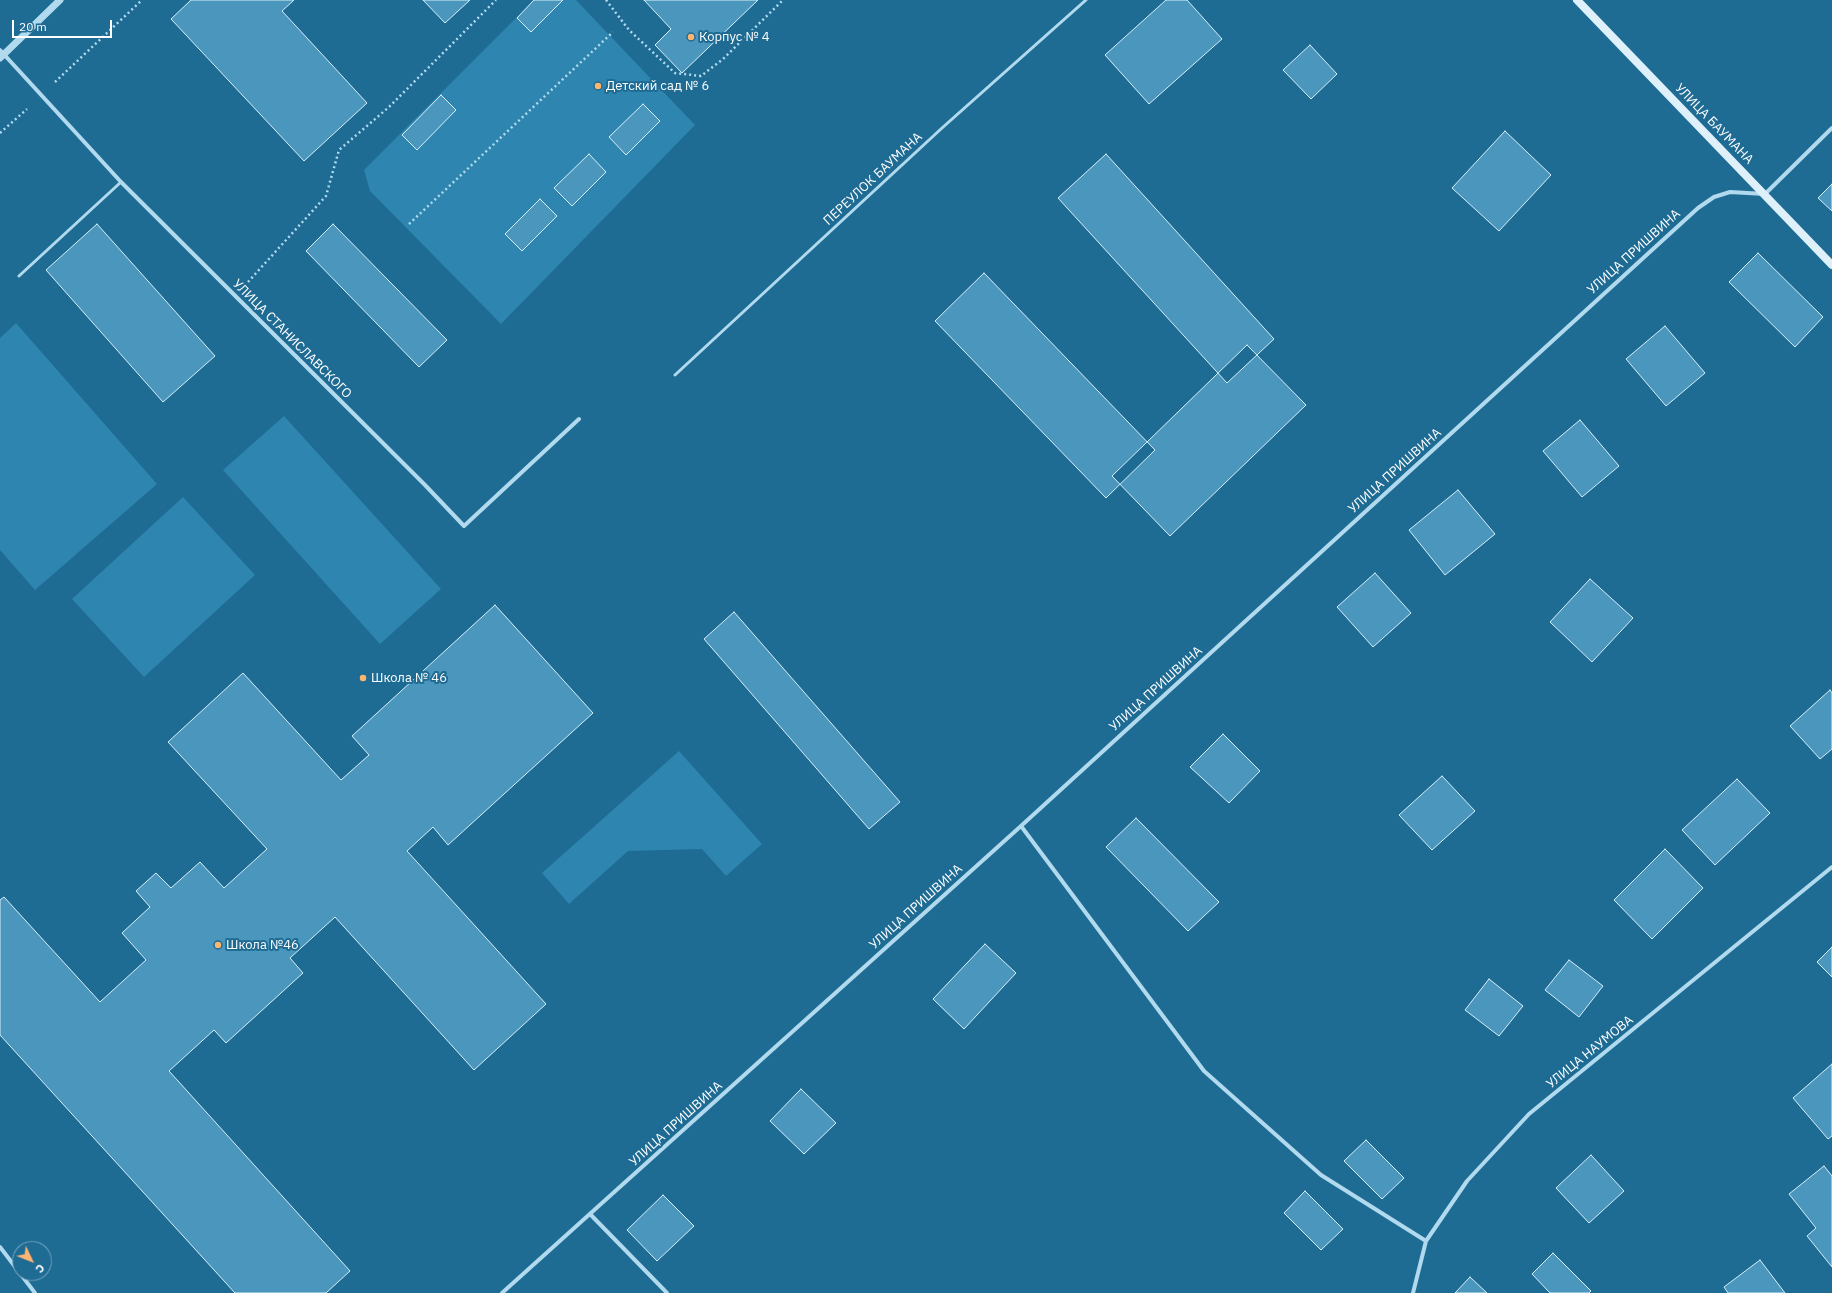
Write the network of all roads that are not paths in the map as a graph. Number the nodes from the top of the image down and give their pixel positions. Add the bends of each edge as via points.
1 (60, 0) edge
2 (1086, 0) edge
3 (1577, 0) edge
4 (2, 54) edge
5 (1832, 128) edge
6 (121, 182) junction
7 (1765, 194) junction
8 (1832, 265) edge
9 (20, 276) dead end
10 (675, 375) dead end
11 (579, 420) dead end
12 (1021, 826) junction
13 (1832, 867) edge
14 (590, 1214) junction
15 (1426, 1241) junction
16 (0, 1247) edge
17 (35, 1293) edge
18 (502, 1293) edge
19 (667, 1293) edge
20 (1413, 1293) edge

1 - 4 street
2 - 10 lane, ПЕРЕУЛОК БАУМАНА via 942,128
3 - 7 main road, УЛИЦА БАУМАНА
4 - 6 street, УЛИЦА СТАНИСЛАВСКОГО
5 - 7 street
6 - 9 lane
6 - 11 street, УЛИЦА СТАНИСЛАВСКОГО via 464,526
7 - 8 main road, УЛИЦА БАУМАНА
7 - 12 street, УЛИЦА ПРИШВИНА via 1730,192 1714,197 1698,208
12 - 14 street, УЛИЦА ПРИШВИНА
12 - 15 street via 1204,1071 1320,1175
13 - 15 street, УЛИЦА НАУМОВА via 1529,1114 1467,1181
14 - 18 street, УЛИЦА ПРИШВИНА
14 - 19 street
15 - 20 street, УЛИЦА НАУМОВА
16 - 17 street

